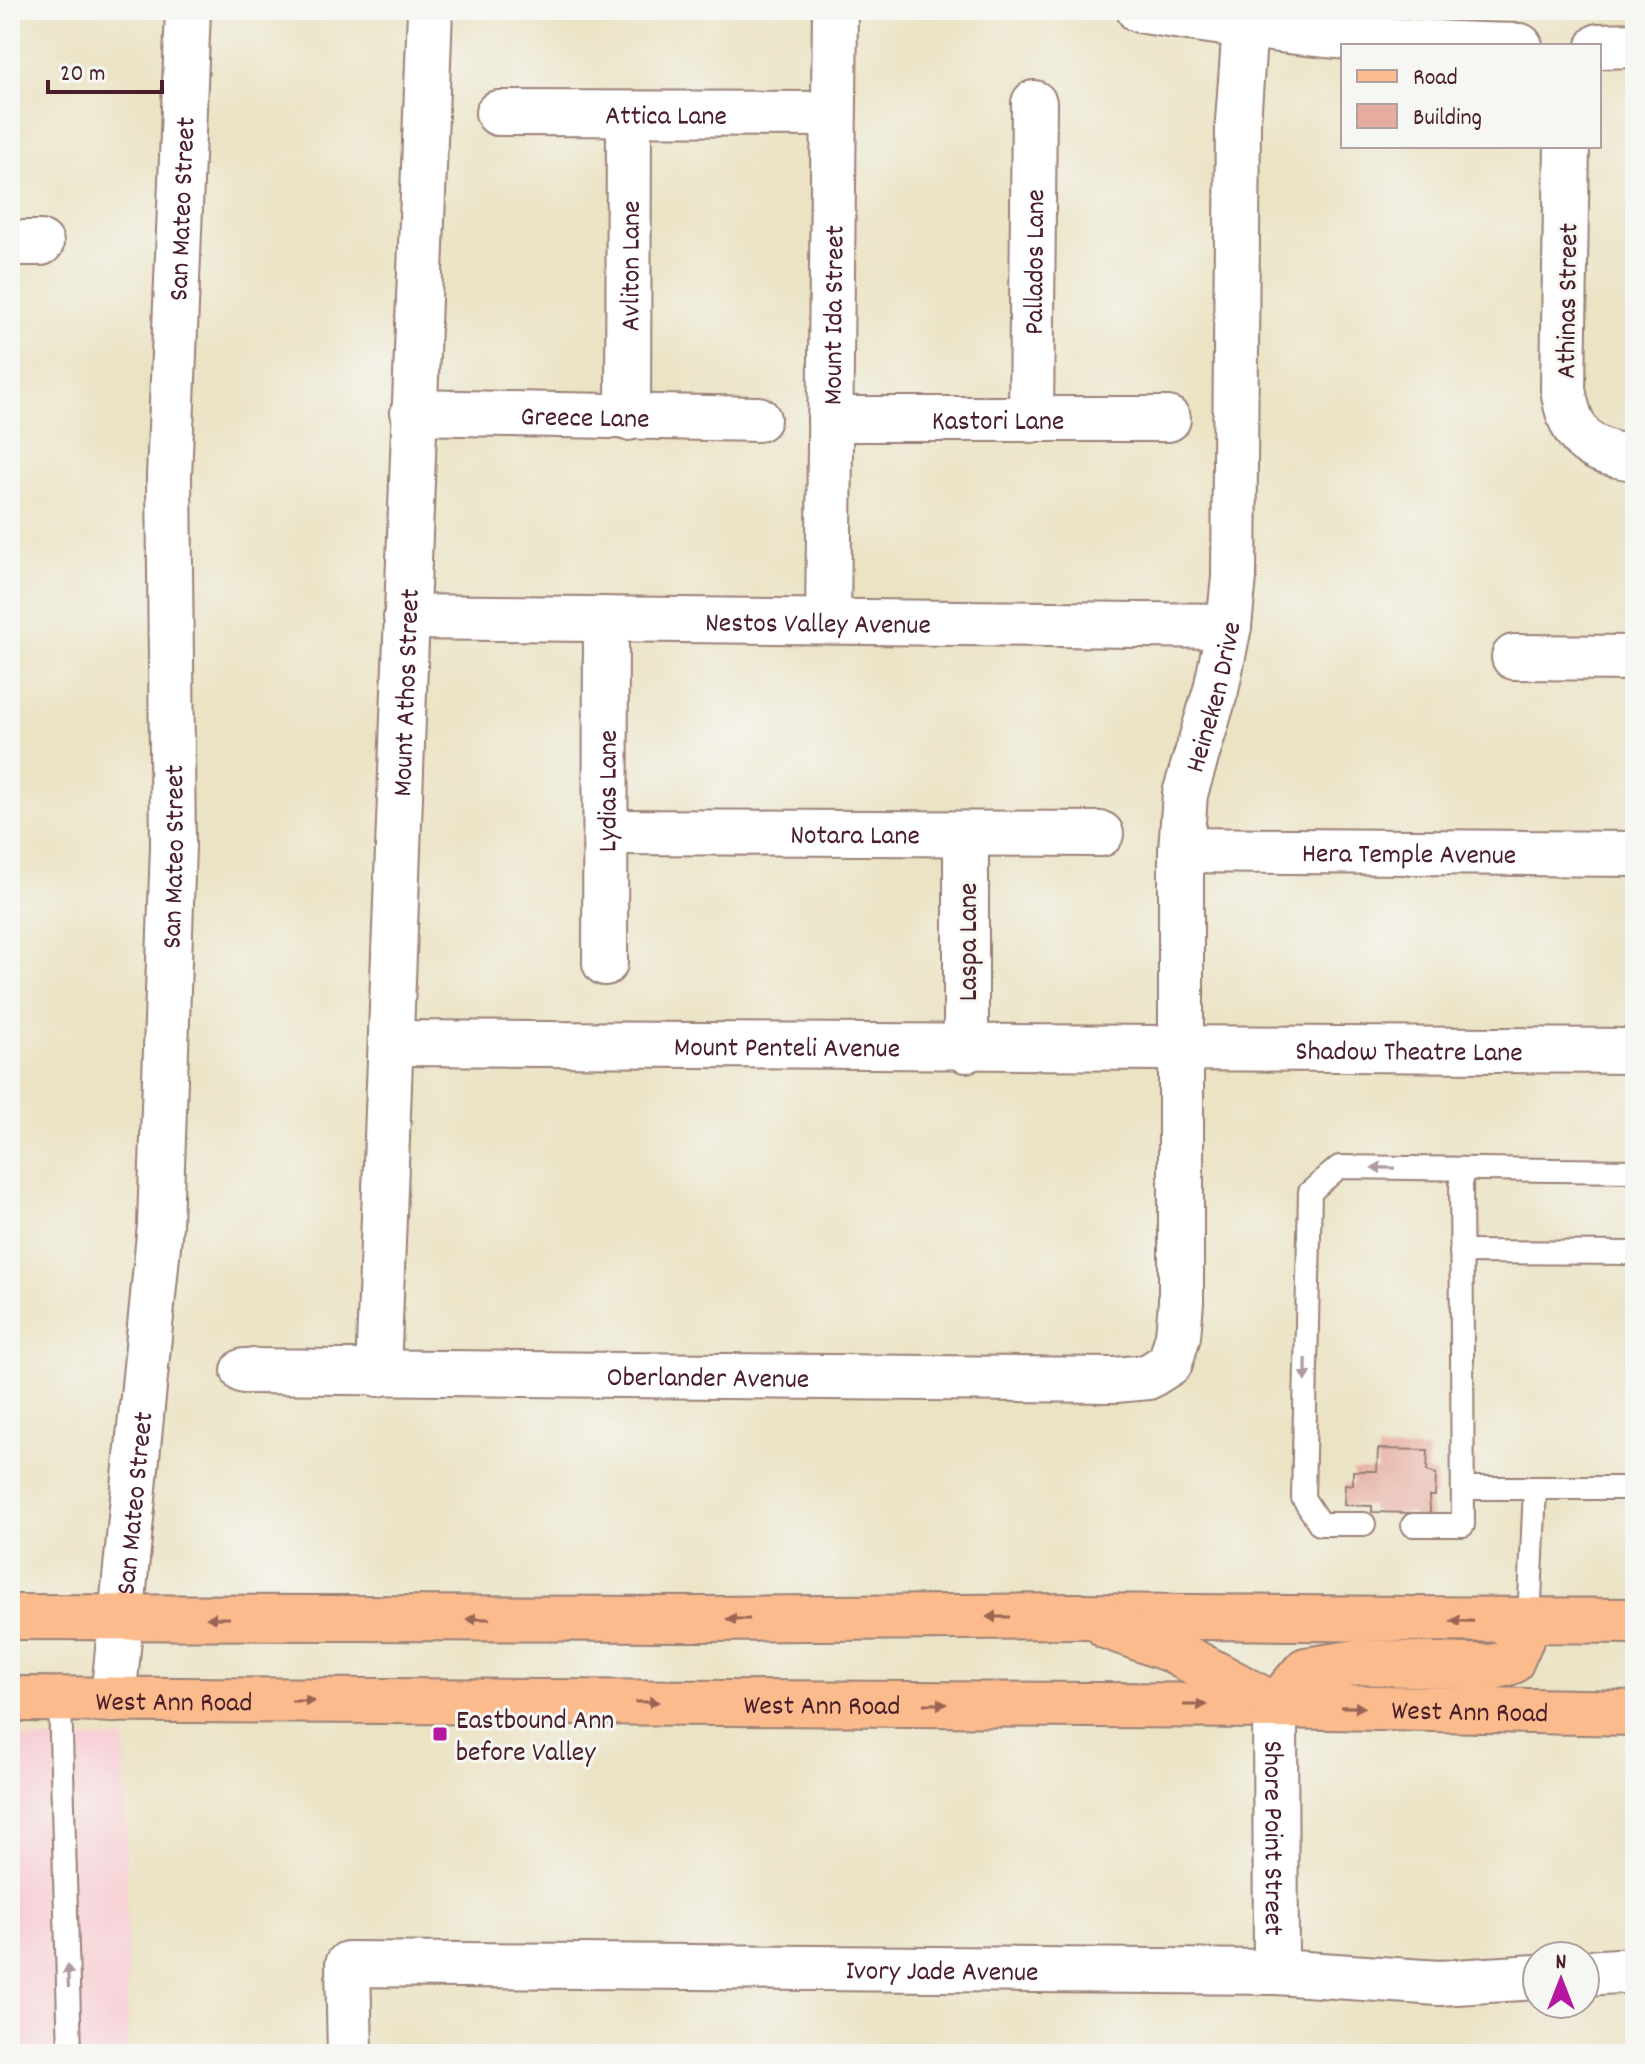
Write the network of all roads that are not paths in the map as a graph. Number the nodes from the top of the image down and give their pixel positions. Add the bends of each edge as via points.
1 (188, 10) edge
2 (430, 10) edge
3 (835, 10) edge
4 (1139, 10) edge
5 (1245, 26) junction
6 (1479, 44) edge
7 (1635, 45) edge
8 (1601, 46) edge
9 (1034, 103) dead end
10 (498, 113) dead end
11 (833, 114) junction
12 (629, 115) junction
13 (1567, 148) edge
14 (413, 412) junction
15 (628, 418) junction
16 (758, 419) dead end
17 (830, 419) junction
18 (1168, 419) dead end
19 (1031, 420) junction
20 (1635, 458) edge
21 (406, 617) junction
22 (606, 619) junction
23 (828, 621) junction
24 (1229, 626) junction
25 (1514, 657) dead end
26 (1635, 658) edge
27 (607, 832) junction
28 (966, 834) junction
29 (1101, 834) dead end
30 (1181, 850) junction
31 (1635, 854) edge
32 (605, 963) dead end
33 (391, 1043) junction
34 (1181, 1048) junction
35 (966, 1050) junction
36 (1635, 1051) edge
37 (1461, 1169) junction
38 (1635, 1171) edge
39 (1461, 1252) junction
40 (1635, 1253) edge
41 (1170, 1363) joint
42 (244, 1371) dead end
43 (378, 1374) junction
44 (1464, 1488) junction
45 (1535, 1488) junction
46 (1635, 1488) edge
47 (1364, 1524) dead end
48 (1413, 1525) dead end
49 (1076, 1616) junction
50 (10, 1617) edge
51 (122, 1618) junction
52 (1635, 1621) edge
53 (1529, 1622) junction
54 (10, 1699) edge
55 (60, 1700) junction
56 (113, 1700) junction
57 (1275, 1706) junction
58 (1635, 1713) edge
59 (1635, 1970) edge
60 (1276, 1972) junction
61 (1601, 1972) edge
62 (1521, 1978) edge
63 (70, 2054) edge
64 (350, 2054) edge

1 - 51 street, San Mateo Street via 169,477 173,845 160,1225
2 - 14 street, Mount Athos Street
3 - 11 street, Mount Ida Street
4 - 5 street
5 - 6 street
5 - 24 street, Heineken Drive via 1238,121 1234,577
7 - 8 street
9 - 19 street, Pallados Lane
10 - 12 street, Attica Lane
11 - 12 street, Attica Lane
11 - 17 street, Mount Ida Street
12 - 15 street, Avliton Lane
13 - 20 street, Athinas Street via 1563,388 1575,431 1592,447
14 - 15 street, Greece Lane
14 - 21 street, Mount Athos Street
15 - 16 street, Greece Lane
17 - 19 street, Kastori Lane
17 - 23 street, Mount Ida Street
18 - 19 street, Kastori Lane
21 - 22 street, Nestos Valley Avenue
21 - 33 street, Mount Athos Street
22 - 23 street, Nestos Valley Avenue
22 - 27 street, Lydias Lane
23 - 24 street, Nestos Valley Avenue
24 - 30 street, Heineken Drive via 1185,794
25 - 26 street
27 - 28 street, Notara Lane
27 - 32 street, Lydias Lane
28 - 29 street, Notara Lane
28 - 35 street, Laspa Lane
30 - 31 street, Hera Temple Avenue
30 - 34 street, Heineken Drive
33 - 35 street, Mount Penteli Avenue
33 - 43 street, Mount Athos Street
34 - 35 street, Mount Penteli Avenue
34 - 36 street, Shadow Theatre Lane
34 - 41 street, Heineken Drive via 1181,1302
37 - 38 lane
37 - 39 lane
37 -> 47 lane via 1339,1167 1310,1192 1303,1498 1320,1524
39 - 40 lane
39 - 44 lane
41 - 43 street, Oberlander Avenue via 1148,1377 1115,1380
42 - 43 street, Oberlander Avenue
44 - 45 lane
44 - 48 lane via 1463,1525
45 - 46 lane
45 - 53 lane
49 -> 51 main road
53 -> 49 main road
49 - 57 main road via 1171,1650
50 - 51 main road
51 - 56 street, San Mateo Street
52 - 53 main road
53 - 57 main road via 1511,1662 1493,1667 1358,1662 1306,1670
54 - 55 main road, West Ann Road
55 - 56 main road, West Ann Road
63 -> 55 lane
56 -> 57 main road, West Ann Road
57 -> 58 main road, West Ann Road
57 - 60 street, Shore Point Street
59 - 61 street
60 - 62 street, Ivory Jade Avenue via 1439,1983
60 - 64 street, Ivory Jade Avenue via 348,1964

